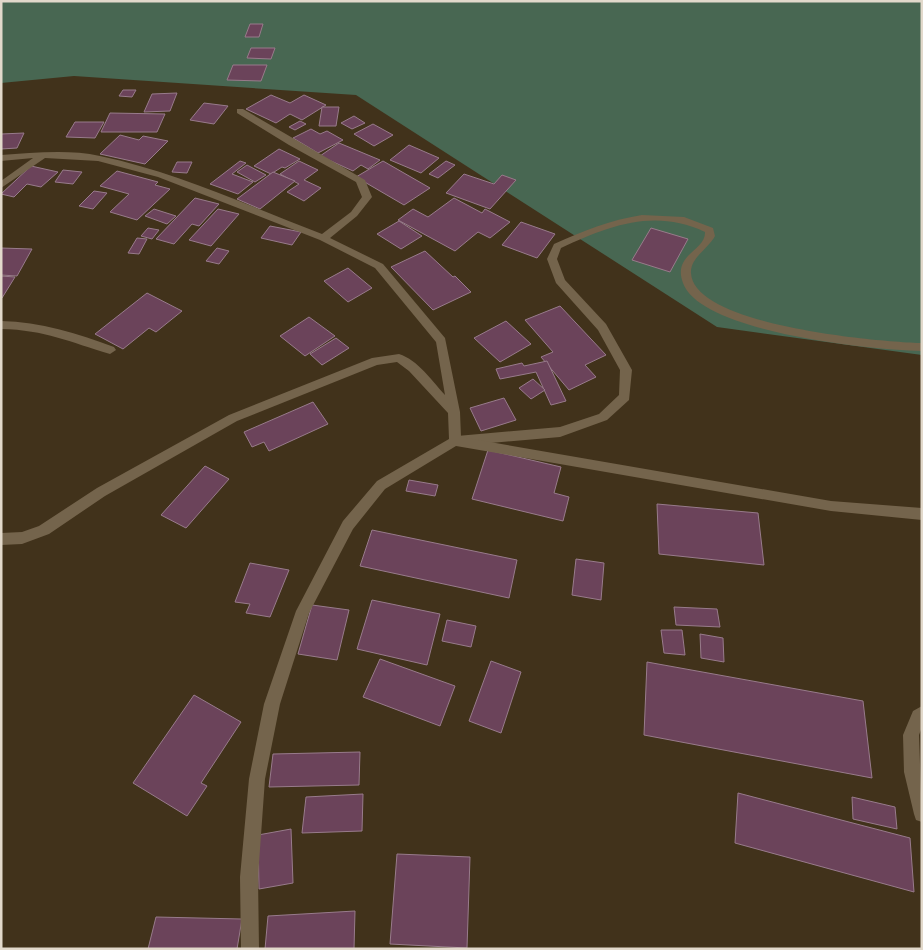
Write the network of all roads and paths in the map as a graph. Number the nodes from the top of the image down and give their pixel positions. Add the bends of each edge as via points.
1 (240, 111) dead end
2 (43, 155) junction
3 (1, 158) edge
4 (1, 185) edge
5 (323, 238) junction
6 (1, 326) edge
7 (922, 347) edge
8 (110, 350) dead end
9 (454, 412) junction
10 (454, 441) junction
11 (922, 514) edge
12 (1, 539) edge
13 (922, 714) edge
14 (922, 814) edge
15 (250, 949) edge

1 - 5 street via 360,180 366,196 354,214
2 - 3 street
2 - 4 street
2 - 5 street via 98,158 161,174
5 - 9 street via 379,266 440,341
6 - 8 street via 29,326 60,332
7 - 10 street via 840,341 736,317 698,296 689,286 686,276 691,256 709,242 710,230 689,220 642,217 599,227 557,246 552,259 560,281 602,327 626,370 625,397 603,417 560,432
9 - 10 street
9 - 12 street via 413,368 399,358 376,360 233,418 101,492 44,530 22,538
10 - 11 street via 831,506
10 - 15 street via 381,484 348,525 303,611 272,704 257,780 249,877
13 - 14 street via 918,716 911,735 911,744 912,772

